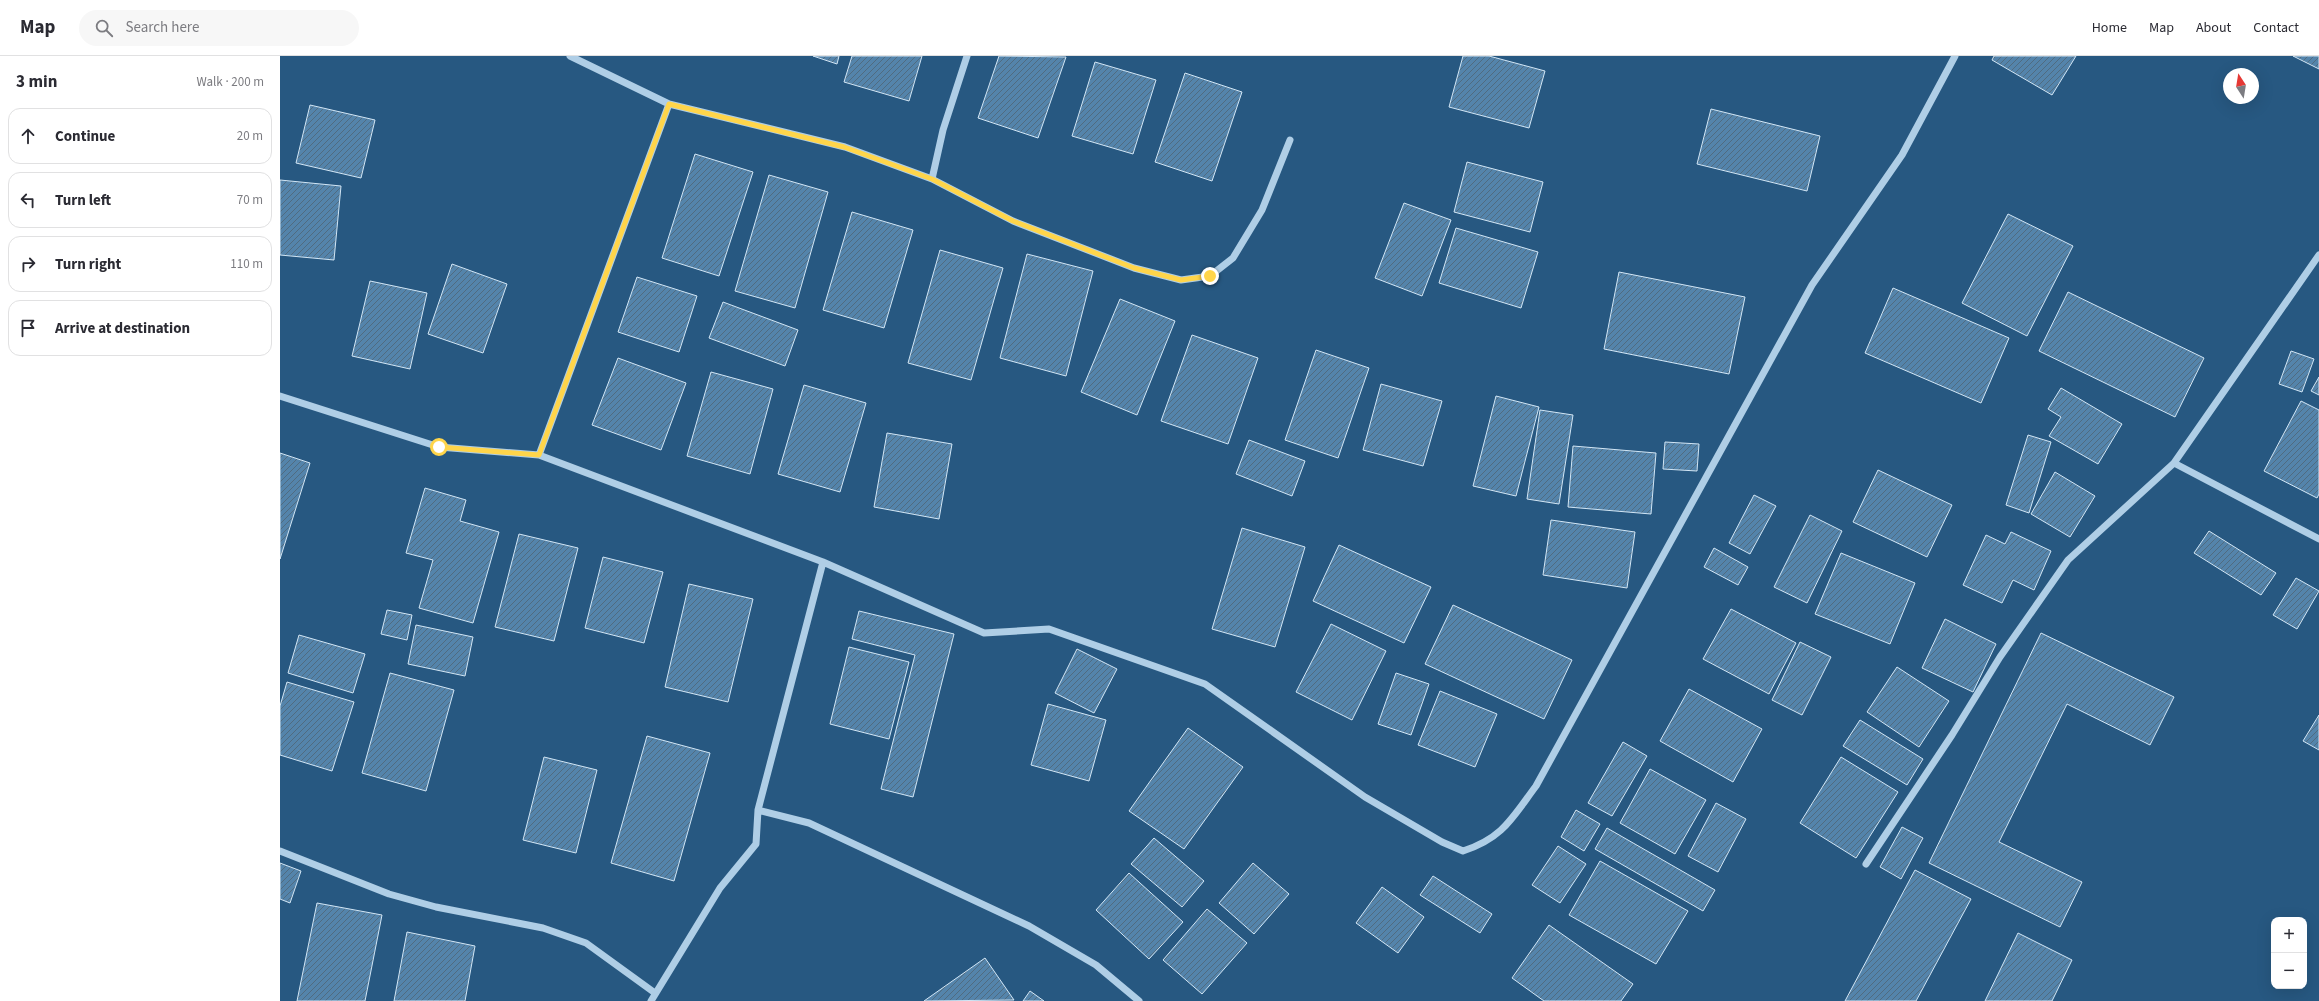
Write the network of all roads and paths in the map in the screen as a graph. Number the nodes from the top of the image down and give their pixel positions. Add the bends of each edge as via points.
1 (570, 56) edge
2 (967, 56) edge
3 (1955, 56) edge
4 (669, 104) junction
5 (1290, 140) dead end
6 (932, 179) junction
7 (2319, 254) edge
8 (280, 396) edge
9 (539, 455) junction
10 (2174, 463) junction
11 (2319, 539) edge
12 (823, 562) junction
13 (758, 810) junction
14 (280, 851) edge
15 (1866, 864) dead end
16 (655, 993) junction
17 (651, 1001) edge
18 (1139, 1001) edge

1 - 4 street
2 - 6 street via 943,130
3 - 12 street via 1902,155 1812,285 1536,786 1504,830 1478,846 1463,851 1442,842 1365,797 1205,684 1049,629 984,633
4 - 6 street via 844,147
4 - 9 street
5 - 6 street via 1262,210 1233,258 1210,276 1181,280 1134,268 1013,221
7 - 10 street
8 - 9 street via 439,447
9 - 12 street
10 - 11 street
10 - 15 street via 2068,560 2000,657 1952,735
12 - 13 street
13 - 16 street via 756,844 720,888
13 - 18 street via 809,823 1029,926 1096,965
14 - 16 street via 389,894 436,907 543,928 586,943
16 - 17 street

